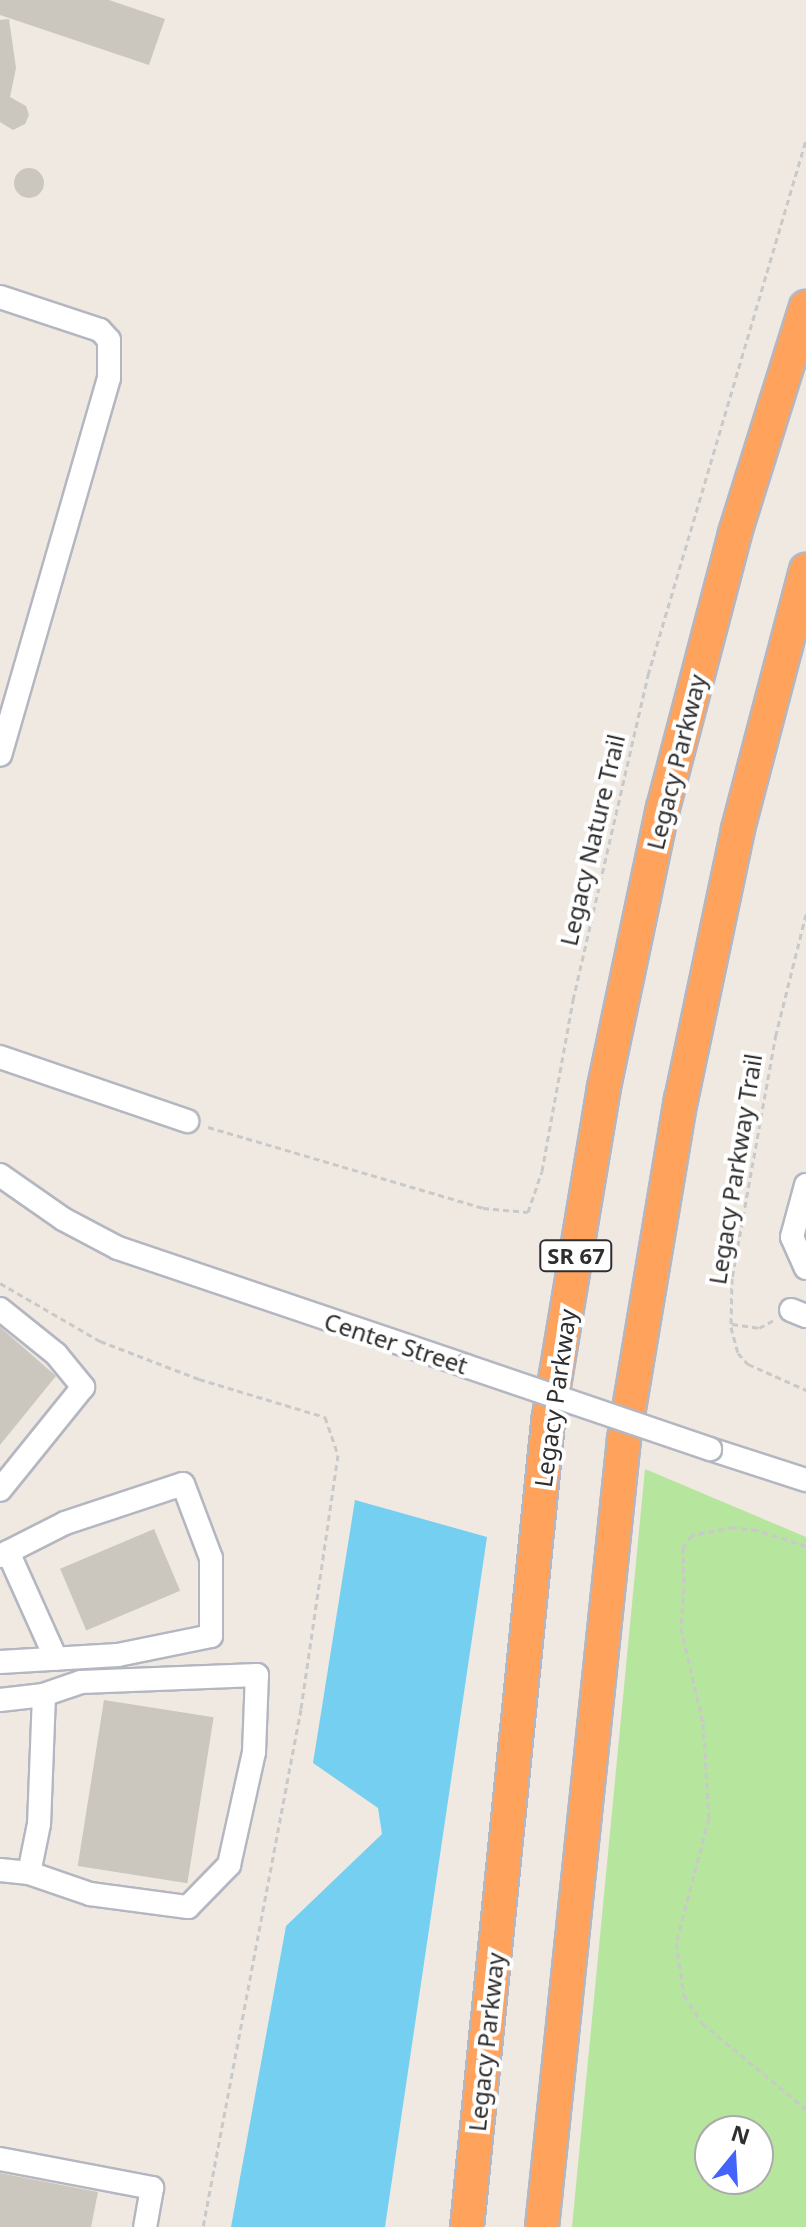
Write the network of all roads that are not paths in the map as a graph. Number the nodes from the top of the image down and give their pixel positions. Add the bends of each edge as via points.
1 (0, 297) edge
2 (806, 307) edge
3 (806, 570) edge
4 (0, 755) edge
5 (0, 1057) edge
6 (187, 1121) road end
7 (0, 1175) edge
8 (806, 1185) edge
9 (806, 1268) edge
10 (0, 1309) edge
11 (806, 1480) edge
12 (0, 1490) edge
13 (4, 1554) edge
14 (56, 1659) junction
15 (0, 1662) edge
16 (44, 1695) junction
17 (0, 1700) edge
18 (0, 1870) edge
19 (29, 1873) junction
20 (0, 2159) edge
21 (145, 2227) edge
22 (467, 2227) edge
23 (542, 2227) edge

1 - 4 street via 100,330 109,340 109,378
2 - 22 highway, Legacy Parkway / SR 67 via 735,533 663,808 604,1087 548,1422
3 - 23 highway via 722,904 681,1100 624,1439
5 - 6 street
7 - 11 street, Center Street, bridge via 50,1211 118,1248
8 - 9 street via 792,1237
10 - 12 street via 56,1354 83,1387
13 - 14 street
13 - 14 street via 65,1523 183,1484 211,1558 211,1636 118,1655
14 - 15 street
16 - 17 street
16 - 19 street via 39,1824
16 - 19 street via 81,1682 257,1675 254,1752 229,1865 188,1907 90,1894
18 - 19 street
20 - 21 street via 152,2188

